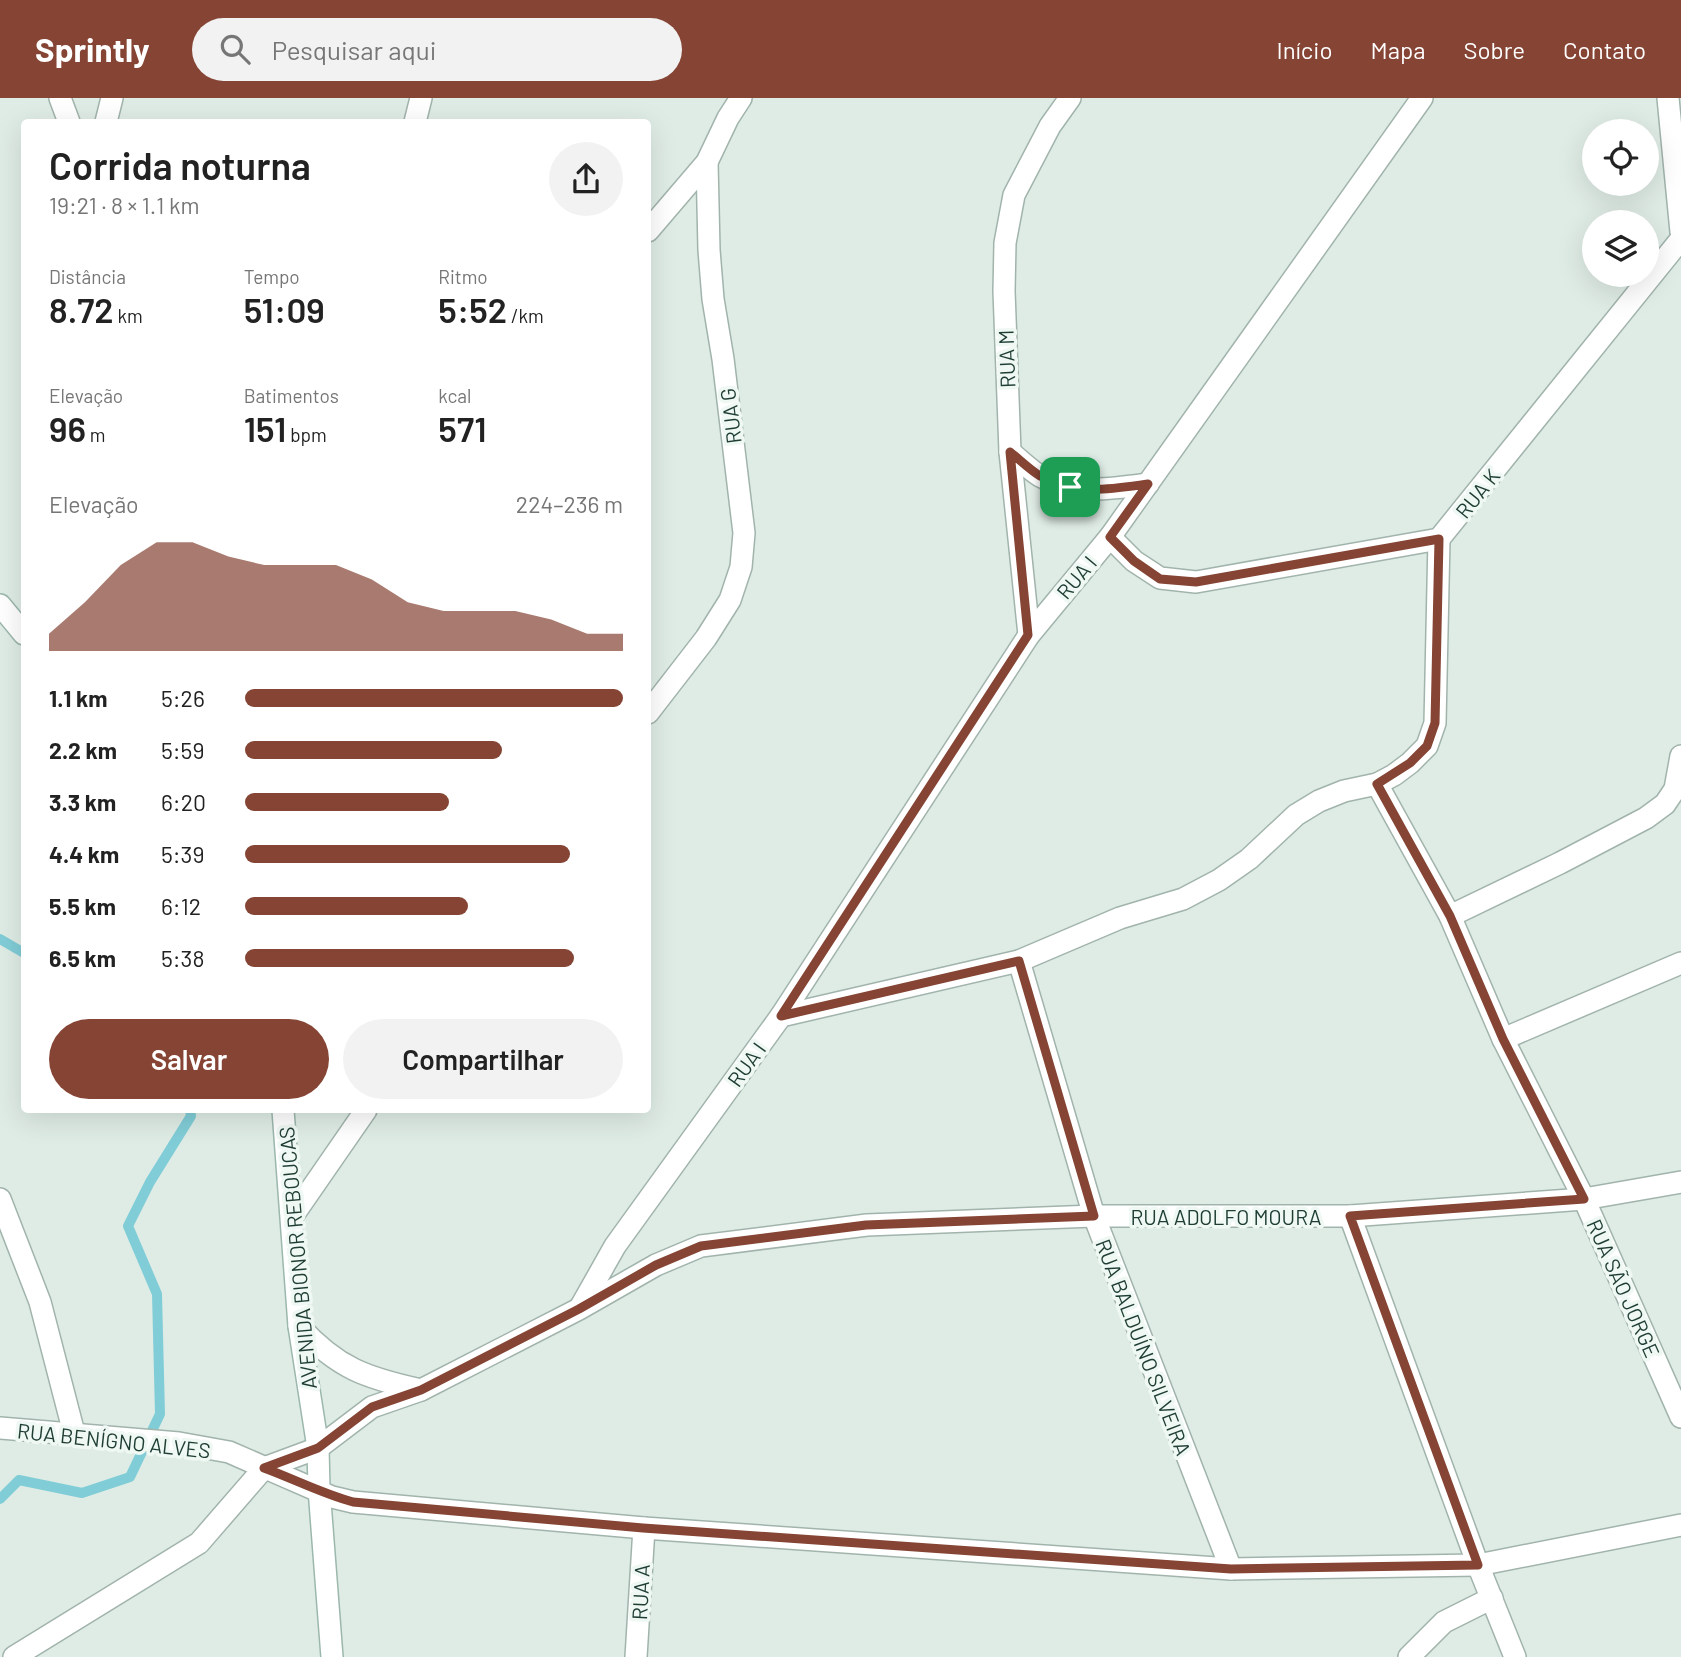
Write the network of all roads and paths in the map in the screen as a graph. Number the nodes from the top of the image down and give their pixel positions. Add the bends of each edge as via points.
1 (60, 98) edge
2 (112, 98) edge
3 (421, 98) edge
4 (741, 98) edge
5 (1070, 98) edge
6 (1422, 98) edge
7 (1668, 98) edge
8 (68, 119) edge
9 (107, 119) edge
10 (416, 119) edge
11 (707, 162) junction
12 (651, 227) edge
13 (1681, 232) edge
14 (1681, 240) edge
15 (1010, 452) junction
16 (1148, 484) junction
17 (1110, 537) junction
18 (1439, 539) junction
19 (0, 605) edge
20 (21, 630) edge
21 (1028, 635) junction
22 (651, 709) edge
23 (1681, 757) edge
24 (1377, 784) junction
25 (1450, 916) junction
26 (1019, 961) junction
27 (1681, 963) edge
28 (781, 1016) junction
29 (1503, 1039) junction
30 (282, 1113) edge
31 (364, 1113) edge
32 (1681, 1182) edge
33 (0, 1199) edge
34 (1584, 1199) junction
35 (1094, 1216) junction
36 (1350, 1216) junction
37 (292, 1217) junction
38 (579, 1309) junction
39 (299, 1326) junction
40 (421, 1390) junction
41 (1681, 1417) edge
42 (0, 1428) edge
43 (74, 1433) junction
44 (318, 1448) junction
45 (264, 1468) junction
46 (318, 1489) junction
47 (1681, 1525) edge
48 (643, 1528) junction
49 (1478, 1565) junction
50 (1231, 1569) junction
51 (1492, 1598) junction
52 (14, 1657) edge
53 (332, 1657) edge
54 (636, 1657) edge
55 (1409, 1657) edge
56 (1515, 1657) edge

1 - 8 street
2 - 9 street
3 - 10 street
4 - 11 street, RUA G
5 - 15 street, RUA M via 1014,195 1005,243
6 - 16 street, RUA I
7 - 13 street
11 - 12 street
11 - 22 street, RUA G via 712,287 744,533 741,567 730,600 706,638
14 - 18 street, RUA K
15 - 16 street via 1040,476 1070,487 1098,491
15 - 21 street, RUA M
16 - 17 street, RUA I
17 - 18 street via 1160,579 1196,582
17 - 21 street, RUA I
18 - 24 street via 1435,723 1427,746
19 - 20 street
21 - 28 street, RUA I
23 - 25 street via 1675,789 1656,811
24 - 25 street, RUA SÃO JORGE
24 - 26 street via 1318,801 1250,859 1183,899 1120,918
25 - 29 street, RUA SÃO JORGE
26 - 28 street
26 - 35 street, RUA BALDUÍNO SILVEIRA
27 - 29 street
28 - 38 street, RUA I via 615,1245
29 - 34 street, RUA SÃO JORGE
30 - 37 street, AVENIDA BIONOR REBOUCAS
31 - 37 street
32 - 34 street, RUA ADOLFO MOURA
33 - 43 street via 40,1303
34 - 36 street, RUA ADOLFO MOURA
34 - 41 street, RUA SÃO JORGE
35 - 36 street, RUA ADOLFO MOURA
35 - 38 street, RUA ADOLFO MOURA via 866,1225 701,1246 656,1265
35 - 50 street, RUA BALDUÍNO SILVEIRA
36 - 49 street
37 - 39 street, AVENIDA BIONOR REBOUCAS
38 - 40 street, RUA ADOLFO MOURA
39 - 40 street via 343,1366
39 - 44 street, AVENIDA BIONOR REBOUCAS
40 - 44 street, RUA ADOLFO MOURA via 372,1407
42 - 43 street, RUA BENÍGNO ALVES
43 - 45 street, RUA BENÍGNO ALVES via 229,1452
44 - 45 street, RUA ADOLFO MOURA
44 - 46 street, AVENIDA BIONOR REBOUCAS
45 - 46 street, RUA BENÍGNO ALVES
45 - 52 street via 199,1542
46 - 48 street, RUA BENÍGNO ALVES via 353,1502
46 - 53 street, AVENIDA BIONOR REBOUCAS
47 - 49 street, RUA BENÍGNO ALVES
48 - 50 street, RUA BENÍGNO ALVES
48 - 54 street, RUA A
49 - 50 street, RUA BENÍGNO ALVES
49 - 51 street
51 - 55 street via 1444,1622
51 - 56 street

